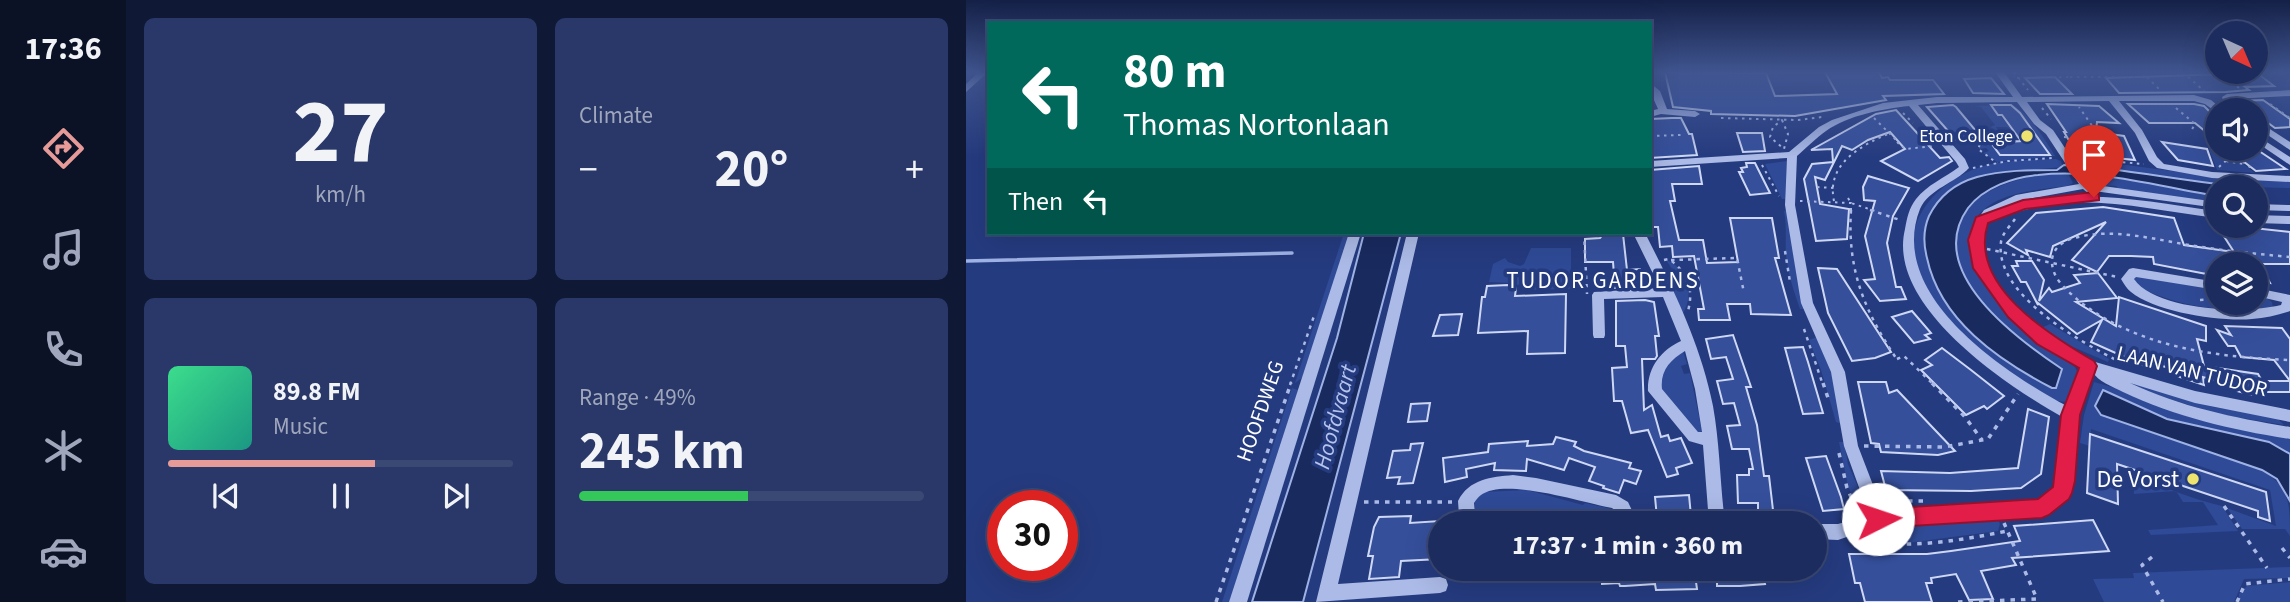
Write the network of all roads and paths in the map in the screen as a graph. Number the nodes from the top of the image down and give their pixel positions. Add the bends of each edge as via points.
1 (1937, 100) edge
2 (2028, 100) edge
3 (2074, 100) edge
4 (2113, 100) edge
5 (2268, 102) edge
6 (1913, 105) junction
7 (1656, 112) edge
8 (1880, 113) dead end
9 (1695, 114) dead end
10 (1829, 117) dead end
11 (1721, 118) dead end
12 (2290, 118) edge
13 (1782, 120) junction
14 (1919, 128) dead end
15 (2268, 131) edge
16 (1890, 133) junction
17 (2052, 134) junction
18 (1681, 135) dead end
19 (1652, 136) edge
20 (1765, 137) dead end
21 (1770, 137) junction
22 (1927, 137) dead end
23 (1993, 142) dead end
24 (2268, 146) edge
25 (2290, 147) edge
26 (1792, 155) junction
27 (2067, 159) junction
28 (2226, 161) joint
29 (2242, 161) edge
30 (2290, 162) edge
31 (1997, 163) junction
32 (2157, 163) junction
33 (1652, 164) edge
34 (2246, 164) junction
35 (1964, 168) junction
36 (2215, 175) edge
37 (2222, 175) edge
38 (2260, 175) edge
39 (2268, 179) edge
40 (2290, 179) edge
41 (2082, 183) junction
42 (1817, 187) dead end
43 (1833, 188) junction
44 (2094, 197) junction
45 (1848, 198) dead end
46 (1851, 203) junction
47 (2205, 203) edge
48 (2268, 207) edge
49 (2290, 208) edge
50 (1905, 211) dead end
51 (2205, 213) edge
52 (2021, 216) dead end
53 (2268, 219) edge
54 (1982, 220) junction
55 (2290, 220) edge
56 (1905, 222) junction
57 (1354, 235) edge
58 (1413, 235) edge
59 (1584, 235) edge
60 (1640, 235) edge
61 (1977, 248) junction
62 (1999, 251) junction
63 (2290, 257) edge
64 (1671, 260) junction
65 (2052, 262) junction
66 (1654, 263) junction
67 (2120, 278) junction
68 (2205, 284) edge
69 (1668, 292) junction
70 (1744, 293) dead end
71 (1598, 295) junction
72 (2268, 295) edge
73 (2289, 299) edge
74 (2197, 300) dead end
75 (2205, 300) edge
76 (1314, 314) dead end
77 (1678, 316) junction
78 (1599, 335) dead end
79 (1686, 344) junction
80 (2113, 359) dead end
81 (2290, 360) edge
82 (2088, 366) junction
83 (2008, 388) dead end
84 (2023, 394) junction
85 (2071, 415) junction
86 (2289, 418) edge
87 (2290, 433) edge
88 (1710, 440) junction
89 (1982, 440) junction
90 (1851, 446) junction
91 (1466, 501) junction
92 (1928, 501) dead end
93 (1885, 502) dead end
94 (1348, 503) junction
95 (2224, 506) dead end
96 (1466, 511) edge
97 (1625, 511) edge
98 (1716, 511) edge
99 (1999, 511) junction
100 (1872, 514) junction
101 (1850, 516) dead end
102 (1827, 528) edge
103 (2282, 548) dead end
104 (2152, 557) dead end
105 (2290, 558) edge
106 (2267, 568) dead end
107 (2290, 579) edge
108 (1440, 585) dead end
109 (1326, 598) edge
110 (1216, 602) edge
111 (1238, 602) edge
112 (1958, 602) edge
113 (2162, 602) edge
114 (2237, 602) edge

1 - 6 street
2 - 17 street via 2037,122
3 - 17 path via 2102,140
4 - 32 street
5 - 12 path
6 - 14 path via 1899,109
6 - 26 street via 1883,106 1847,117 1822,129
6 - 35 street
7 - 9 street
8 - 16 path via 1870,115
10 - 13 path
11 - 13 path
13 - 21 path
13 - 21 path via 1788,134 1784,149
15 - 25 street
16 - 22 path via 1905,149 1936,145
16 - 43 path via 1843,160
17 - 27 street
18 - 19 path
20 - 21 path
23 - 31 path via 1981,142 1978,149
24 - 30 street
26 - 33 street
26 - 90 street via 1789,197 1801,275 1807,303 1838,372
27 - 31 path
27 - 32 path
27 - 41 street
28 - 34 path
28 - 37 path via 2218,167
29 - 34 path
31 - 35 path
32 - 36 street
34 - 38 path
35 - 56 street via 1925,194
39 - 40 street
41 - 44 street
41 - 47 street
41 - 54 street via 2020,197 1988,212
42 - 43 path
43 - 46 path via 1835,202
44 - 51 street
44 - 54 street via 2023,205
45 - 46 path
46 - 56 path
46 - 89 path via 1850,244 1870,316 1897,360 1904,356 1964,415
48 - 49 street
50 - 56 path
52 - 62 path via 2007,227
53 - 55 street
54 - 61 street
56 - 84 street via 1911,265 1925,294 1965,345
57 - 111 street, HOOFDWEG
58 - 94 street
59 - 71 path via 1585,294
60 - 66 street
61 - 62 path
61 - 82 street, LAAN VAN TUDOR via 1978,264 2013,313 2043,339
62 - 65 path
62 - 80 path via 2009,275 2034,307 2063,331
63 - 65 path via 2103,234 2062,243
64 - 66 path
64 - 70 path via 1737,258
64 - 77 path via 1691,284 1688,311
65 - 67 path
65 - 81 path via 2054,275 2078,300 2133,332 2215,354
66 - 69 street
67 - 68 street via 2133,272
67 - 73 street via 2153,299 2212,313 2269,313 2286,308
69 - 71 street
69 - 77 street
71 - 78 street
72 - 73 street
74 - 75 path
76 - 110 path, HOOFDWEG
77 - 79 street
79 - 88 street via 1702,387
79 - 88 street via 1675,348 1656,372 1655,391 1694,437
82 - 85 street
82 - 86 street, LAAN VAN TUDOR
82 - 87 street, LAAN VAN TUDOR via 2121,386 2178,407 2238,426
83 - 84 path
84 - 85 street
84 - 89 path via 1988,439
85 - 99 street via 2062,493 2042,509
88 - 98 street
89 - 90 path via 1944,447
90 - 100 street
91 - 94 path via 1426,503 1390,498
91 - 96 street
91 - 97 street via 1475,489 1488,485 1541,485 1616,502
92 - 93 path
94 - 109 street
95 - 106 path
99 - 100 street
99 - 112 path via 2037,599
100 - 101 path
100 - 102 street via 1838,532
103 - 105 path
104 - 113 path via 2142,565
107 - 114 path via 2245,584
108 - 109 street

